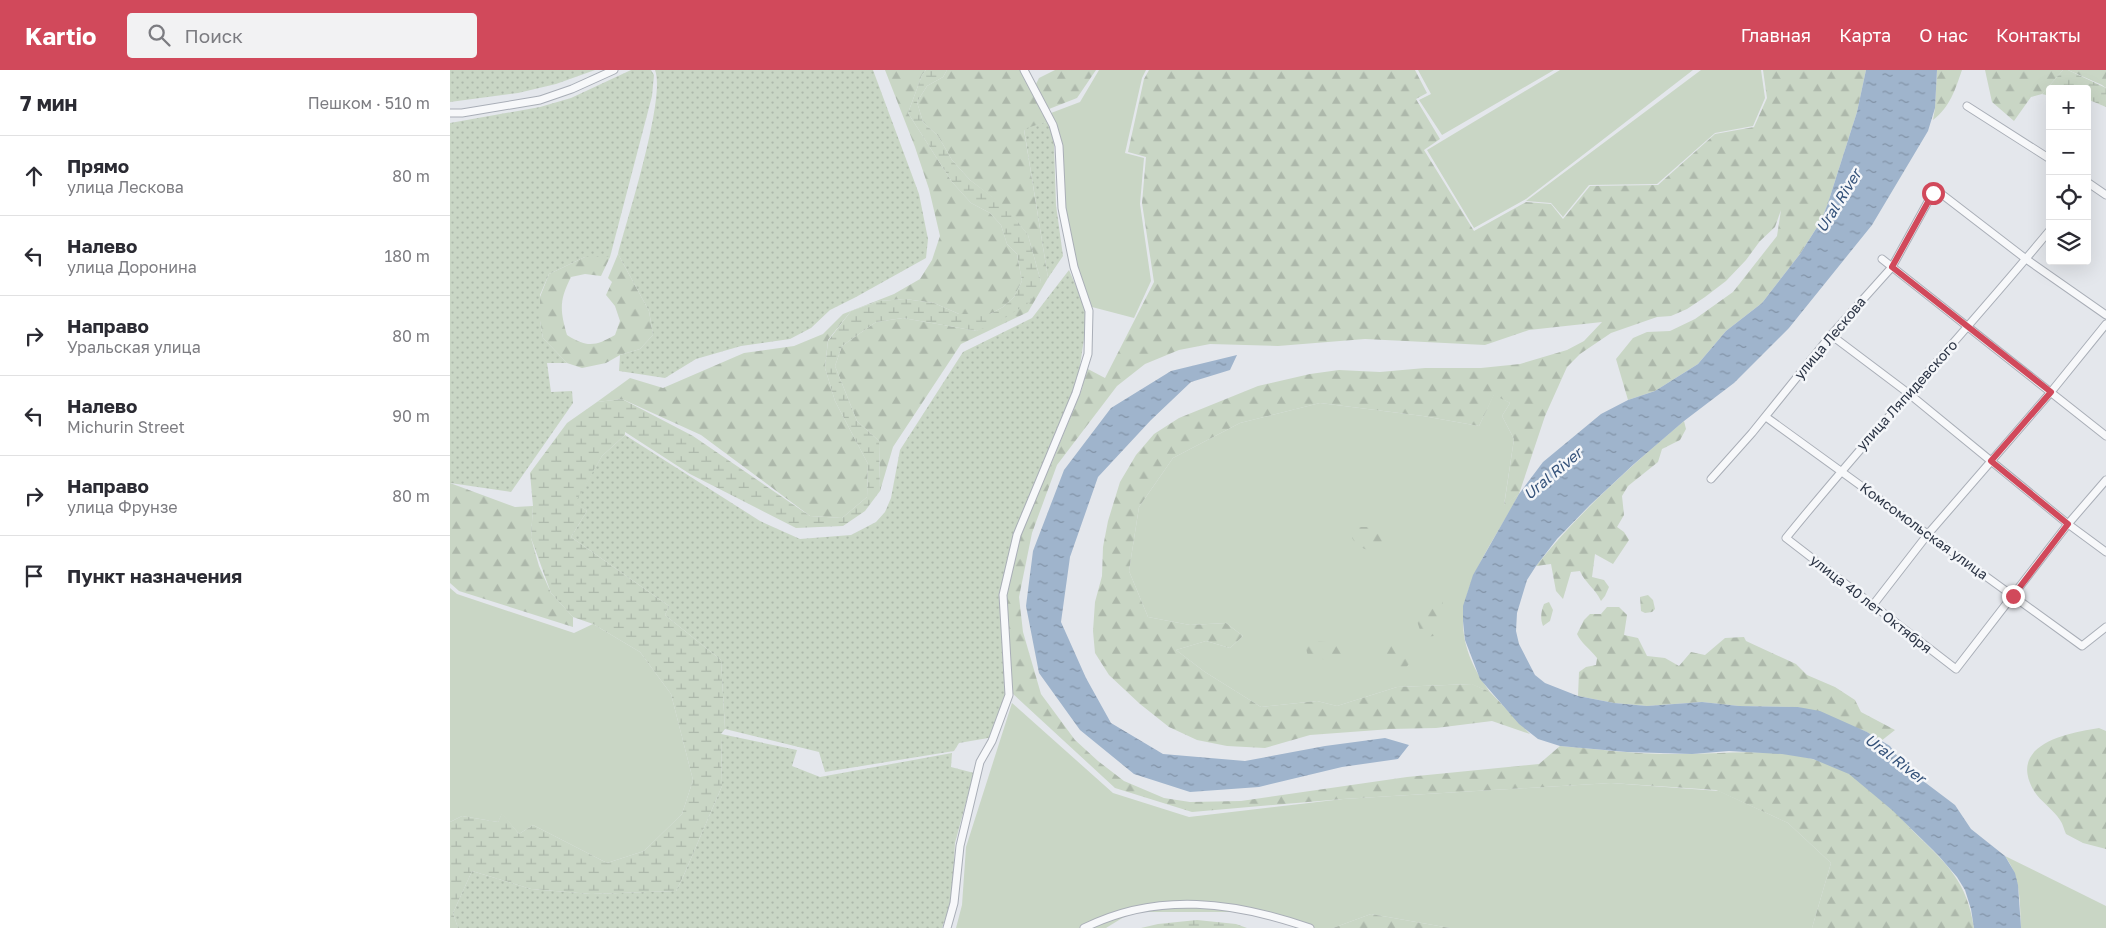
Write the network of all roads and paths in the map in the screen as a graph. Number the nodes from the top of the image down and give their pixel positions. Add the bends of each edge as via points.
1 (614, 70) edge
2 (1024, 70) edge
3 (1968, 106) dead end
4 (450, 113) edge
5 (2046, 156) edge
6 (2091, 186) edge
7 (2106, 195) edge
8 (2046, 235) edge
9 (1882, 259) dead end
10 (2026, 259) junction
11 (1892, 267) junction
12 (2106, 315) edge
13 (2106, 324) edge
14 (1968, 326) junction
15 (1831, 335) junction
16 (2051, 392) junction
17 (1908, 393) junction
18 (1766, 417) junction
19 (2106, 436) edge
20 (1991, 461) junction
21 (1840, 471) junction
22 (1711, 478) dead end
23 (2106, 480) edge
24 (2068, 524) junction
25 (1928, 534) junction
26 (1786, 538) joint
27 (2106, 552) edge
28 (2013, 596) junction
29 (1873, 605) junction
30 (2106, 627) edge
31 (946, 928) edge
32 (1084, 928) edge
33 (1310, 928) edge

1 - 4 street via 540,100
2 - 31 street via 1053,125 1059,146 1062,208 1074,267 1089,310 1088,354 1076,393 1017,535 1002,595 1009,695 992,741 980,762 960,846 954,904
3 - 5 street
6 - 7 street
8 - 10 street, улица Ляпидевского
9 - 11 street
10 - 11 street, улица Лескова via 1935,189
10 - 12 street
10 - 14 street, улица Ляпидевского
11 - 14 street
11 - 15 street, улица Лескова
13 - 16 street
14 - 16 street
14 - 17 street, улица Ляпидевского
15 - 17 street
15 - 18 street, улица Лескова
16 - 19 street
16 - 20 street
17 - 20 street
17 - 21 street, улица Ляпидевского
18 - 21 street, Комсомольская улица
18 - 22 street, улица Лескова
20 - 24 street
20 - 25 street
21 - 25 street, Комсомольская улица
21 - 26 street, улица Ляпидевского
23 - 24 street
24 - 27 street
24 - 28 street
25 - 28 street, Комсомольская улица
25 - 29 street
26 - 29 street, улица 40 лет Октября
28 - 29 street, улица 40 лет Октября via 1956,670
28 - 30 street, Комсомольская улица via 2082,646
32 - 33 street via 1115,914 1172,904 1244,909

